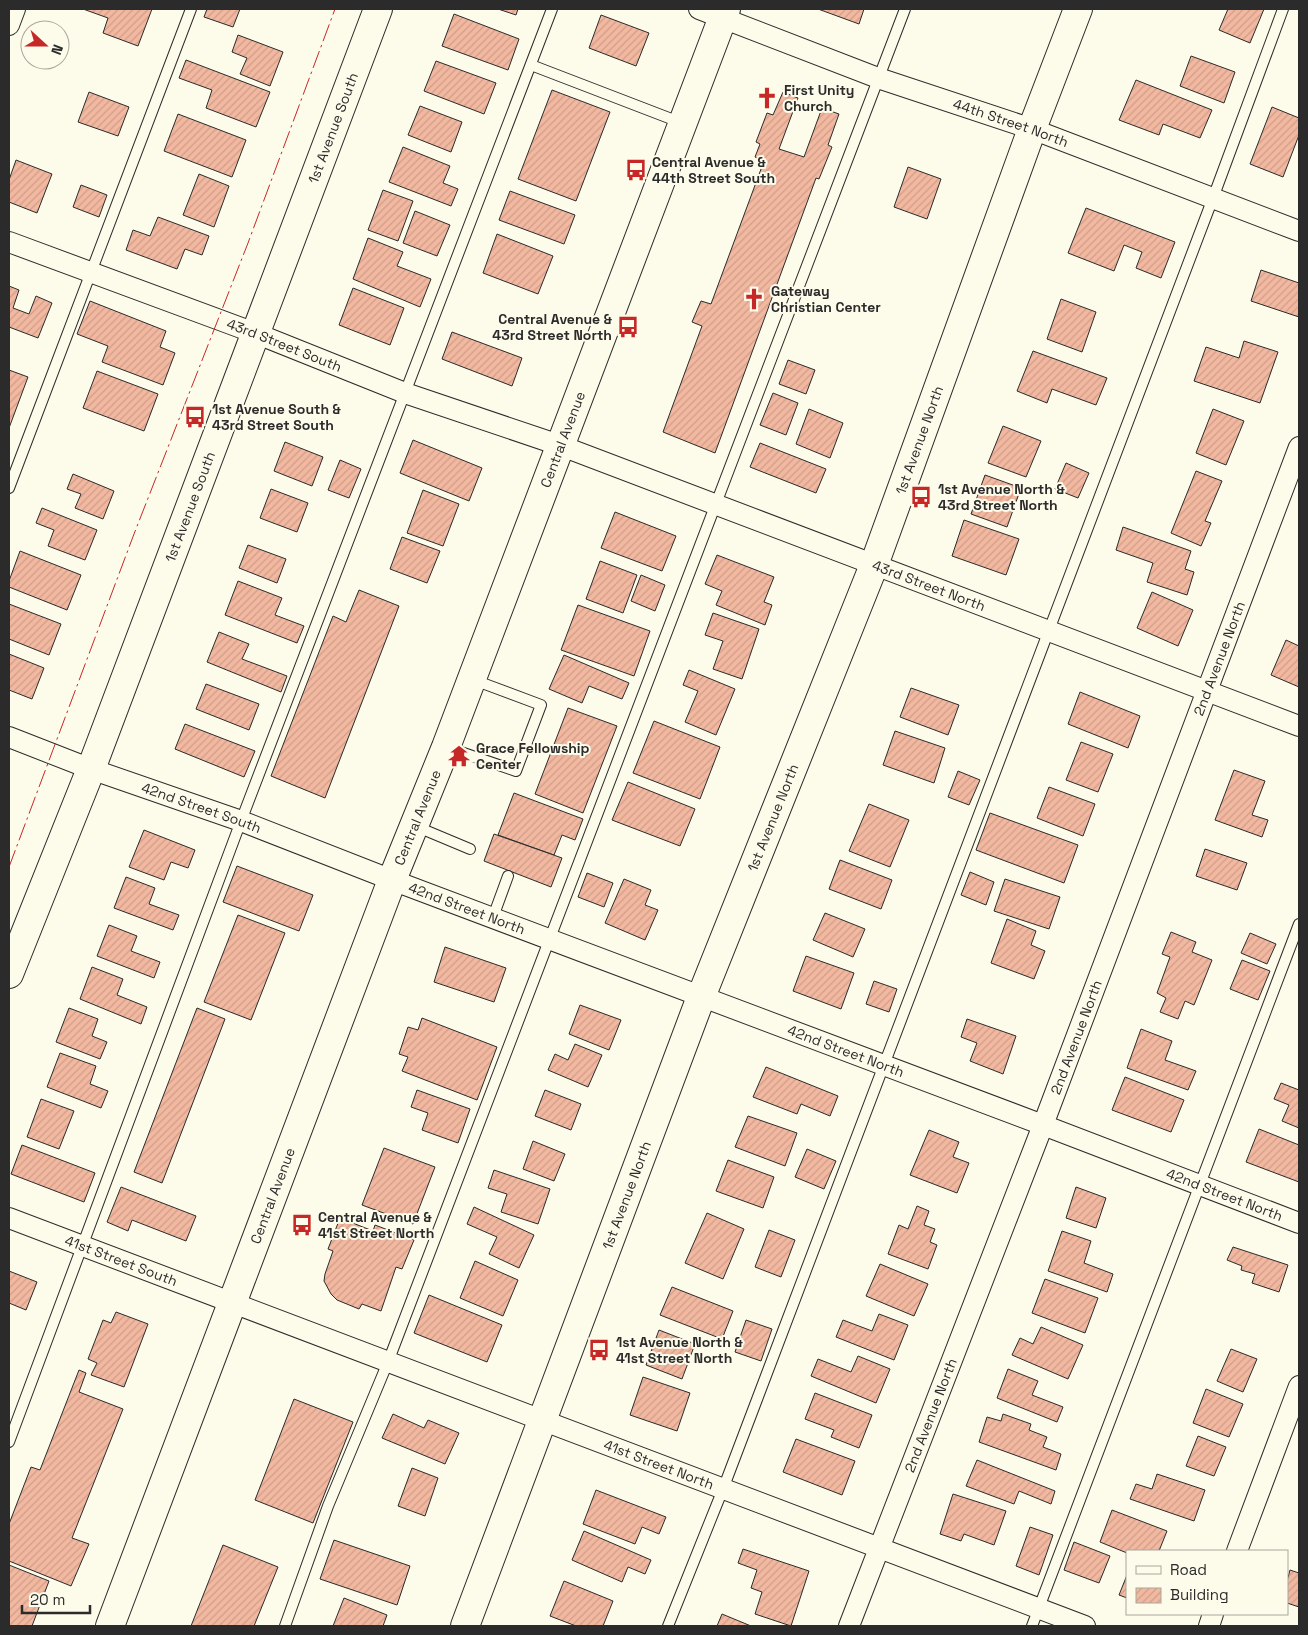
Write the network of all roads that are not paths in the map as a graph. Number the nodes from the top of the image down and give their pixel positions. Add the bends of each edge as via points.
1 (15, 9) edge
2 (191, 9) edge
3 (378, 9) edge
4 (552, 9) edge
5 (905, 9) edge
6 (1078, 9) edge
7 (1283, 9) edge
8 (716, 12) edge
9 (9, 25) edge
10 (531, 65) junction
11 (878, 78) junction
12 (683, 123) junction
13 (1032, 129) junction
14 (1214, 198) junction
15 (1299, 231) edge
16 (9, 242) edge
17 (91, 272) junction
18 (255, 333) junction
19 (405, 393) junction
20 (559, 445) junction
21 (1299, 447) edge
22 (9, 488) edge
23 (715, 504) junction
24 (874, 565) junction
25 (1048, 631) junction
26 (471, 678) junction
27 (1207, 692) junction
28 (1299, 726) edge
29 (9, 737) edge
30 (446, 747) junction
31 (91, 769) junction
32 (241, 821) junction
33 (414, 826) junction
34 (470, 850) dead end
35 (508, 876) dead end
36 (392, 880) junction
37 (492, 917) junction
38 (1299, 924) edge
39 (550, 939) junction
40 (9, 974) edge
41 (701, 997) junction
42 (883, 1065) junction
43 (1043, 1125) junction
44 (1200, 1185) junction
45 (9, 1218) edge
46 (1299, 1223) edge
47 (83, 1246) junction
48 (233, 1304) junction
49 (388, 1362) junction
50 (1299, 1386) edge
51 (541, 1420) junction
52 (9, 1442) edge
53 (722, 1489) junction
54 (878, 1548) junction
55 (1237, 1550) edge
56 (1036, 1618) edge
57 (110, 1626) edge
58 (285, 1626) edge
59 (465, 1626) edge
60 (668, 1626) edge
61 (849, 1626) edge
62 (1085, 1626) edge

1 - 9 street
2 - 17 lane
3 - 18 main road, 1st Avenue South
4 - 10 lane
5 - 11 lane
6 - 13 main road, 1st Avenue North
7 - 14 lane
8 - 11 street, 44th Street North
8 - 12 main road, Central Avenue
10 - 12 lane
10 - 19 lane
11 - 13 street, 44th Street North
11 - 23 lane
12 - 20 main road, Central Avenue
13 - 14 street, 44th Street North
13 - 24 main road, 1st Avenue North
14 - 15 street, 44th Street North
14 - 25 lane
16 - 17 street, 43rd Street South
17 - 18 street, 43rd Street South
17 - 22 lane
18 - 19 street, 43rd Street South
18 - 31 main road, 1st Avenue South
19 - 20 street, 43rd Street South
19 - 32 lane
20 - 23 street, 43rd Street North
20 - 26 main road, Central Avenue
21 - 27 street, 2nd Avenue North
23 - 24 street, 43rd Street North
23 - 39 lane
24 - 25 street, 43rd Street North
24 - 41 main road, 1st Avenue North
25 - 27 street, 43rd Street North
25 - 42 lane
26 - 30 main road, Central Avenue
26 - 30 lane via 541,705 516,771
27 - 28 street, 43rd Street North
27 - 43 street, 2nd Avenue North
29 - 31 street, 42nd Street South
30 - 33 main road, Central Avenue
31 - 32 street, 42nd Street South
31 - 40 main road, 1st Avenue South
32 - 36 street, 42nd Street South
32 - 47 lane
33 - 34 lane
33 - 36 main road, Central Avenue
35 - 37 lane
36 - 37 street, 42nd Street North
36 - 48 main road, Central Avenue
37 - 39 street, 42nd Street North
38 - 44 lane
39 - 41 street, 42nd Street North
39 - 49 lane
41 - 42 street, 42nd Street North
41 - 51 main road, 1st Avenue North
42 - 43 street, 42nd Street North
42 - 53 lane
43 - 44 street, 42nd Street North
43 - 54 street, 2nd Avenue North
44 - 46 street, 42nd Street North
44 - 56 lane
45 - 47 street, 41st Street South
47 - 48 street, 41st Street South
47 - 52 lane
48 - 49 street, 41st Street North
48 - 57 main road, Central Avenue
49 - 51 street, 41st Street North
49 - 58 lane via 328,1506
50 - 55 street
51 - 53 street, 41st Street North
51 - 59 main road, 1st Avenue North
53 - 54 street, 41st Street North
53 - 60 lane
54 - 56 street, 41st Street North
54 - 61 street, 2nd Avenue North
56 - 62 street, 41st Street North

